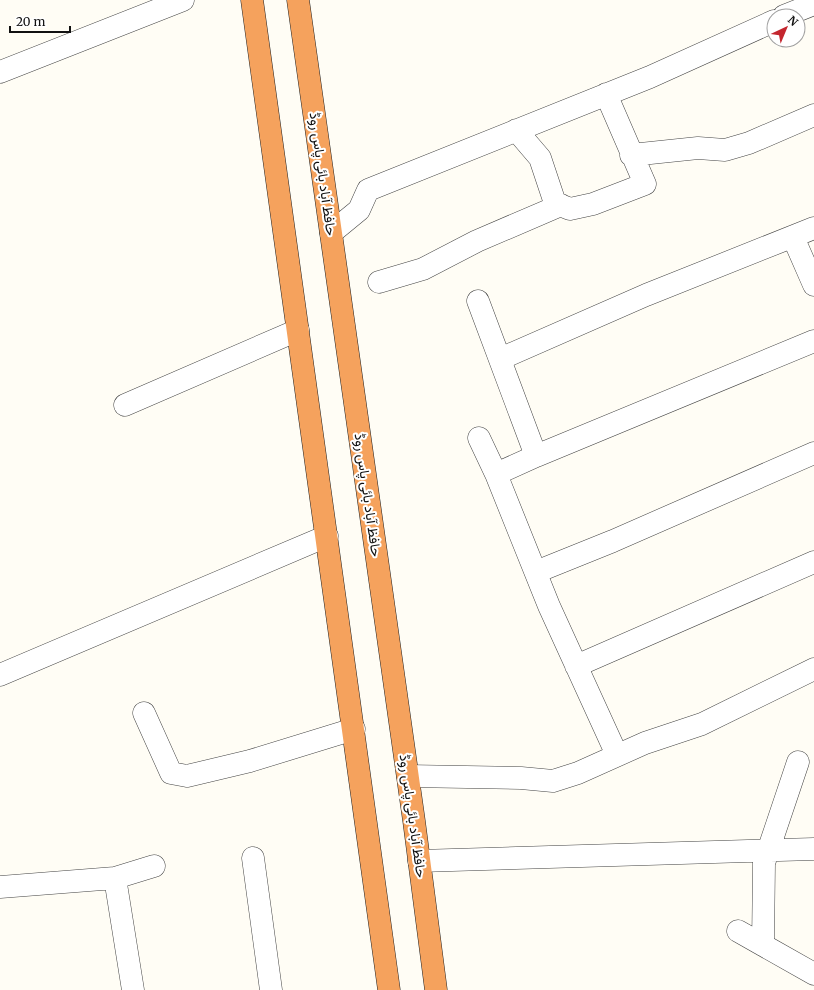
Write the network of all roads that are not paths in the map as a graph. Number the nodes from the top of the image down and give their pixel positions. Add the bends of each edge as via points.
1 (183, 0) edge
2 (252, 0) edge
3 (298, 0) edge
4 (814, 4) edge
5 (804, 8) edge
6 (766, 25) edge
7 (0, 72) edge
8 (606, 94) junction
9 (814, 115) edge
10 (516, 130) junction
11 (632, 155) junction
12 (561, 205) junction
13 (814, 228) edge
14 (331, 233) junction
15 (793, 237) junction
16 (380, 282) dead end
17 (814, 285) edge
18 (478, 301) dead end
19 (298, 330) junction
20 (814, 341) edge
21 (500, 359) junction
22 (125, 405) dead end
23 (478, 438) dead end
24 (814, 453) edge
25 (536, 456) junction
26 (496, 474) junction
27 (327, 536) junction
28 (814, 562) edge
29 (536, 572) junction
30 (576, 666) junction
31 (814, 669) edge
32 (0, 675) edge
33 (144, 713) dead end
34 (354, 729) junction
35 (617, 755) junction
36 (798, 762) dead end
37 (408, 776) junction
38 (814, 849) edge
39 (769, 850) junction
40 (253, 858) dead end
41 (419, 861) junction
42 (154, 866) dead end
43 (115, 878) junction
44 (0, 887) edge
45 (738, 931) dead end
46 (763, 945) junction
47 (814, 974) edge
48 (132, 990) edge
49 (271, 990) edge
50 (389, 990) edge
51 (436, 990) edge

1 - 7 street
2 - 19 highway
3 - 14 highway, حافظ آباد بائی پاس روڈ
4 - 5 street
6 - 8 street
8 - 10 street
8 - 11 street
9 - 11 street via 749,143 725,150 698,148
10 - 12 street via 540,158 555,203
10 - 14 street via 368,190 359,210
11 - 12 street via 645,184 593,204 570,209
12 - 16 street via 477,241 423,269
13 - 15 street
14 - 37 highway, حافظ آباد بائی پاس روڈ
15 - 17 street
15 - 21 street via 646,295
18 - 21 street
19 - 22 street
19 - 27 highway
20 - 25 street
21 - 25 street
23 - 26 street
24 - 29 street
25 - 26 street
26 - 29 street
27 - 32 street
27 - 34 highway
28 - 30 street
29 - 30 street
30 - 35 street
31 - 35 street via 702,724
33 - 34 street via 171,773 187,776 250,761
34 - 50 highway
35 - 37 street via 553,781
36 - 39 street
37 - 41 highway, حافظ آباد بائی پاس روڈ
38 - 39 street
39 - 41 street
39 - 46 street via 764,863
40 - 49 street
41 - 51 highway, حافظ آباد بائی پاس روڈ
42 - 43 street
43 - 44 street
43 - 48 street
45 - 46 street
46 - 47 street

